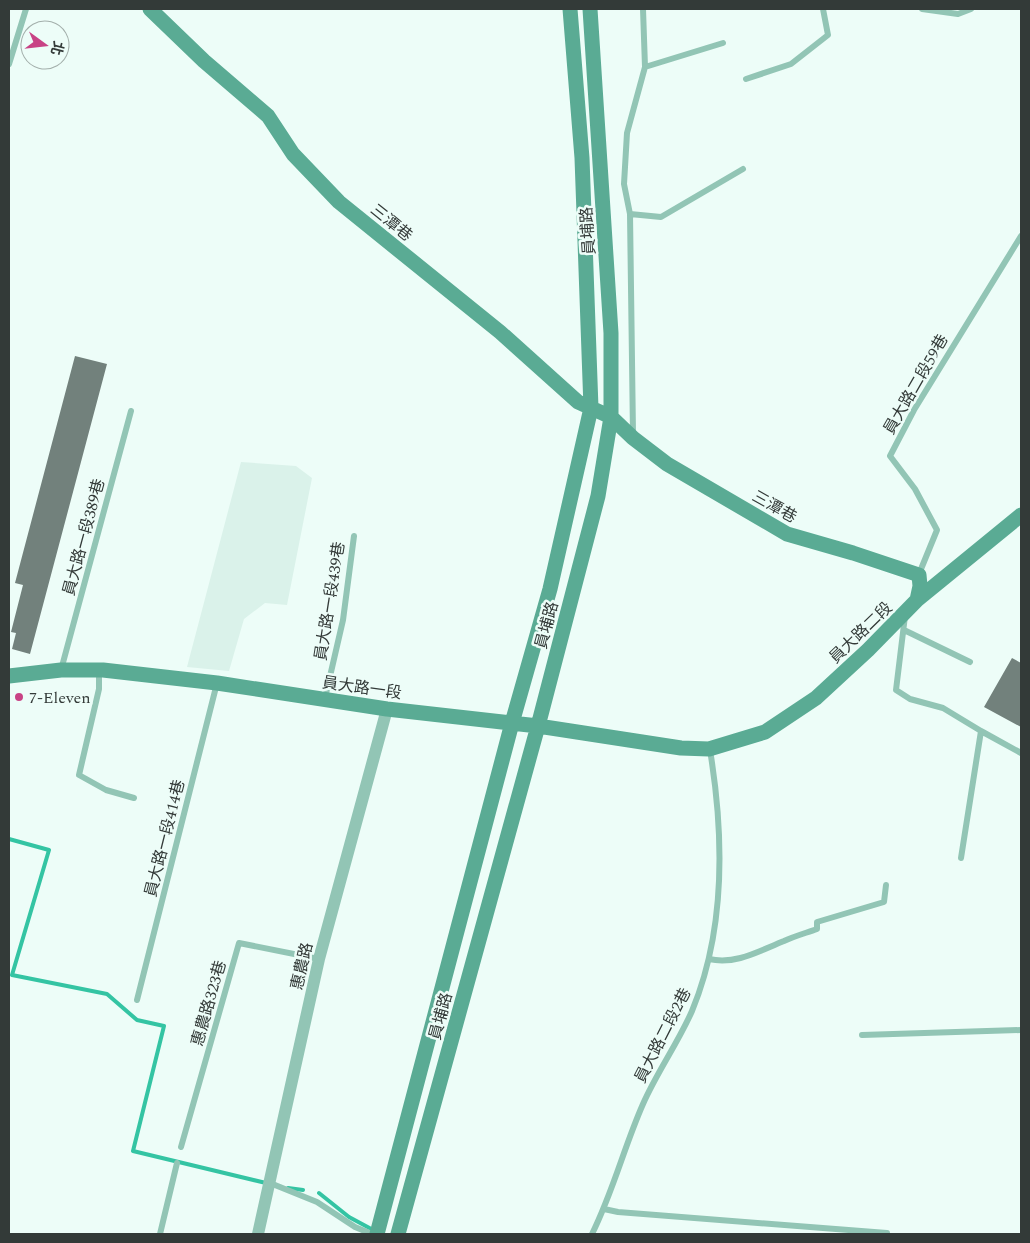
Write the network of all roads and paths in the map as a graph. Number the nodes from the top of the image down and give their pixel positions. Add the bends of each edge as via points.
1 (26, 9) edge
2 (150, 9) edge
3 (570, 9) edge
4 (590, 9) edge
5 (644, 9) edge
6 (823, 9) edge
7 (922, 9) edge
8 (971, 9) edge
9 (723, 43) dead end
10 (9, 64) edge
11 (646, 67) junction
12 (746, 78) dead end
13 (743, 169) dead end
14 (630, 214) junction
15 (1021, 236) edge
16 (591, 408) junction
17 (130, 411) dead end
18 (611, 418) junction
19 (633, 438) junction
20 (1021, 515) edge
21 (354, 536) dead end
22 (919, 575) junction
23 (917, 600) junction
24 (906, 612) junction
25 (904, 630) junction
26 (970, 662) dead end
27 (61, 670) junction
28 (99, 670) junction
29 (9, 676) edge
30 (217, 683) junction
31 (325, 700) junction
32 (387, 709) junction
33 (512, 723) junction
34 (538, 726) junction
35 (981, 731) junction
36 (709, 749) junction
37 (1021, 753) edge
38 (134, 798) dead end
39 (961, 858) dead end
40 (886, 885) dead end
41 (709, 958) junction
42 (319, 959) junction
43 (137, 1000) dead end
44 (1021, 1030) edge
45 (862, 1035) dead end
46 (181, 1147) dead end
47 (177, 1163) dead end
48 (270, 1183) junction
49 (604, 1209) junction
50 (887, 1233) edge
51 (160, 1234) edge
52 (258, 1234) edge
53 (372, 1234) edge
54 (377, 1234) edge
55 (398, 1234) edge
56 (592, 1234) edge

1 - 10 lane
2 - 16 street, 三潭巷 via 268,116 293,154 339,202 500,332 578,402
3 - 16 street, 員埔路 via 582,158
4 - 18 street, 員埔路 via 611,333
5 - 11 lane
6 - 12 lane via 828,35 791,64
7 - 8 lane via 958,14
9 - 11 lane
11 - 14 lane via 627,134 624,184
13 - 14 lane via 661,217
14 - 19 lane
15 - 22 lane, 員大路二段59巷 via 914,410 890,456 916,490 937,530
16 - 18 street, 三潭巷
16 - 33 street, 員埔路 via 550,590
17 - 27 lane, 員大路一段389巷
18 - 19 street, 三潭巷
18 - 34 street, 員埔路 via 598,496
19 - 22 street, 三潭巷 via 667,464 787,534
20 - 23 street, 員大路二段
21 - 31 lane, 員大路一段439巷 via 343,620
22 - 23 street
23 - 24 street, 員大路二段
24 - 25 lane
24 - 36 street, 員大路二段 via 816,698 766,732
25 - 26 lane
25 - 35 lane via 896,690 910,699 944,708
27 - 28 street, 員大路一段
27 - 29 street, 員大路一段
28 - 30 street, 員大路一段
28 - 38 lane via 98,689 79,775 106,790
30 - 31 street, 員大路一段
30 - 43 lane, 員大路一段414巷
31 - 32 street, 員大路一段
32 - 33 street, 員大路一段
32 - 42 street, 惠農路
33 - 34 street, 員大路一段
33 - 54 street, 員埔路
34 - 36 street, 員大路一段 via 681,748
34 - 55 street, 員埔路
35 - 37 lane
35 - 39 lane
36 - 41 lane, 員大路二段2巷 via 720,845
40 - 41 lane via 884,902 817,922 817,930 743,958 727,961
41 - 49 lane, 員大路二段2巷 via 691,1013 642,1105
42 - 46 lane, 惠農路323巷 via 239,943
42 - 48 street, 惠農路
44 - 45 lane
47 - 51 lane
48 - 52 street, 惠農路
48 - 53 lane via 317,1202
49 - 50 lane
49 - 56 lane, 員大路二段2巷

